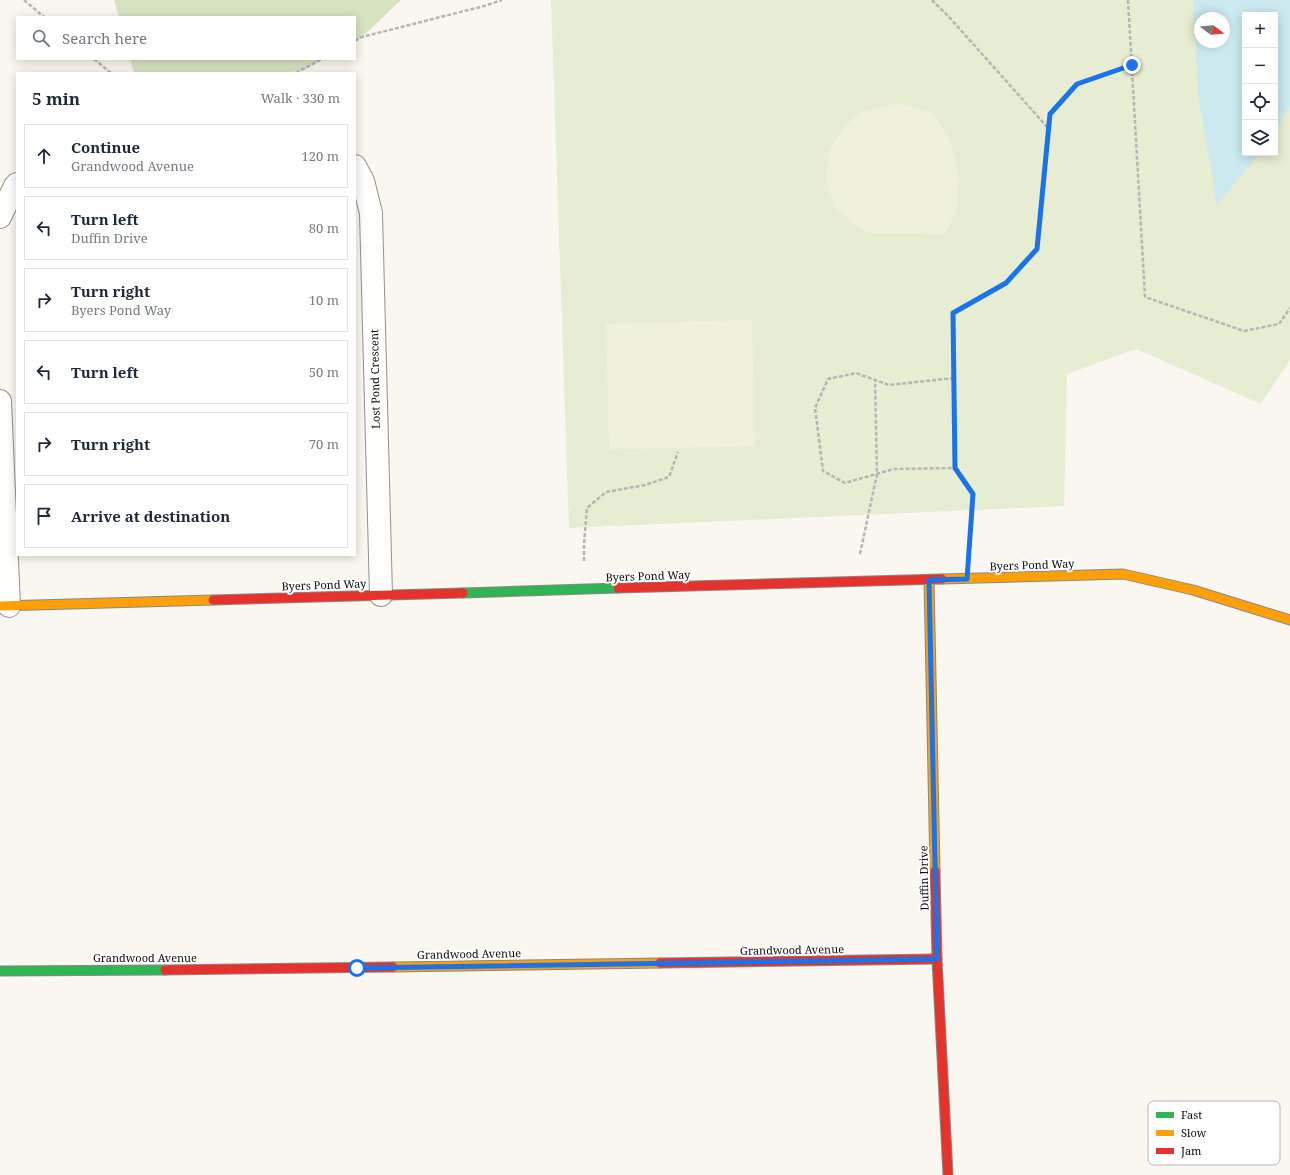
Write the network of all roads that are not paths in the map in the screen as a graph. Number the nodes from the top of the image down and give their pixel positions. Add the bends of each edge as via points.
1 (356, 168) edge
2 (16, 185) edge
3 (0, 217) edge
4 (0, 401) edge
5 (929, 580) junction
6 (381, 595) junction
7 (4, 606) edge
8 (1290, 620) edge
9 (937, 959) junction
10 (0, 971) edge
11 (948, 1175) edge

1 - 6 street, Lost Pond Crescent via 363,181 371,213
2 - 3 street
4 - 7 street
5 - 6 street, Byers Pond Way
5 - 8 street, Byers Pond Way via 1123,574 1194,590
5 - 9 street, Duffin Drive
6 - 7 street, Byers Pond Way
9 - 10 street, Grandwood Avenue
9 - 11 street, Duffin Drive

